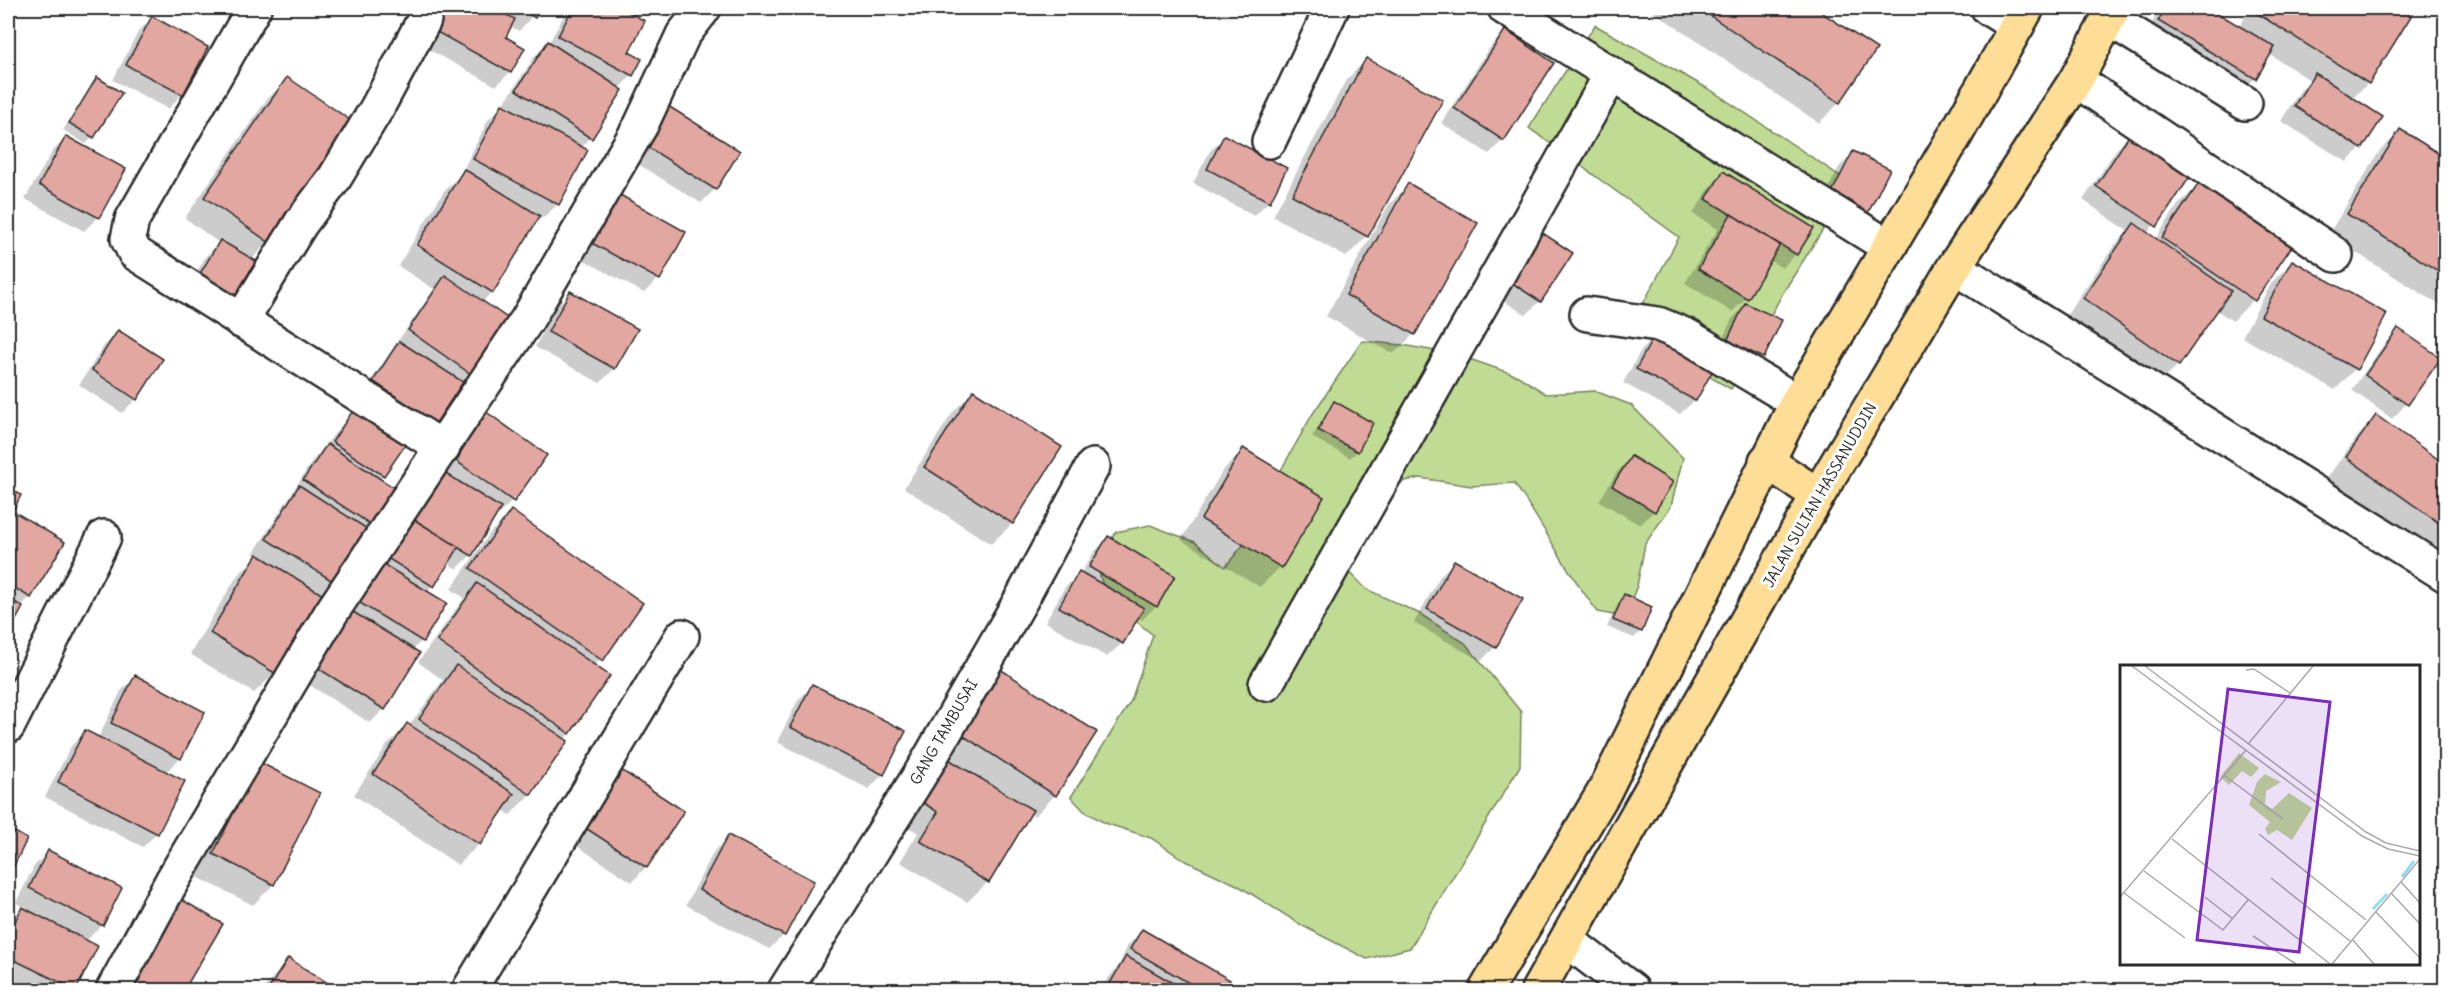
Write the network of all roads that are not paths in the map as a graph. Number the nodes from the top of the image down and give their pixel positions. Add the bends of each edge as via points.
1 (254, 8) edge
2 (704, 8) edge
3 (1332, 8) edge
4 (1505, 8) edge
5 (1988, 8) edge
6 (2111, 13) edge
7 (2022, 17) edge
8 (424, 20) dead end
9 (1611, 75) junction
10 (2076, 80) junction
11 (2245, 103) dead end
12 (1269, 141) dead end
13 (1889, 247) junction
14 (2336, 255) dead end
15 (1954, 267) junction
16 (1587, 314) dead end
17 (242, 321) junction
18 (1797, 402) junction
19 (443, 447) junction
20 (1766, 461) junction
21 (1093, 466) dead end
22 (1818, 495) junction
23 (104, 537) dead end
24 (2445, 575) edge
25 (682, 636) dead end
26 (1266, 684) dead end
27 (8, 726) edge
28 (1568, 941) junction
29 (113, 990) edge
30 (469, 990) edge
31 (785, 990) edge
32 (1486, 990) edge
33 (1538, 990) edge
34 (1632, 990) edge

1 - 17 street via 132,220 128,239 135,253
2 - 19 street via 683,35 641,125 527,320
3 - 12 street
4 - 9 street
5 - 7 street
6 - 10 main road, JALAN SULTAN HASSANUDDIN
6 - 11 street
7 - 13 main road
8 - 17 street via 377,108
9 - 13 street
9 - 26 street
10 - 14 street
10 - 15 main road, JALAN SULTAN HASSANUDDIN
13 - 18 main road
15 - 22 main road, JALAN SULTAN HASSANUDDIN
15 - 24 street
16 - 18 street via 1658,324 1687,336
17 - 19 street
18 - 20 main road
19 - 29 street via 331,613 265,721
20 - 22 main road
20 - 32 main road via 1604,792
21 - 31 street, GANG TAMBUSAI via 926,765
22 - 28 main road, JALAN SULTAN HASSANUDDIN
23 - 27 street
25 - 30 street
28 - 33 main road, JALAN SULTAN HASSANUDDIN
28 - 34 street

